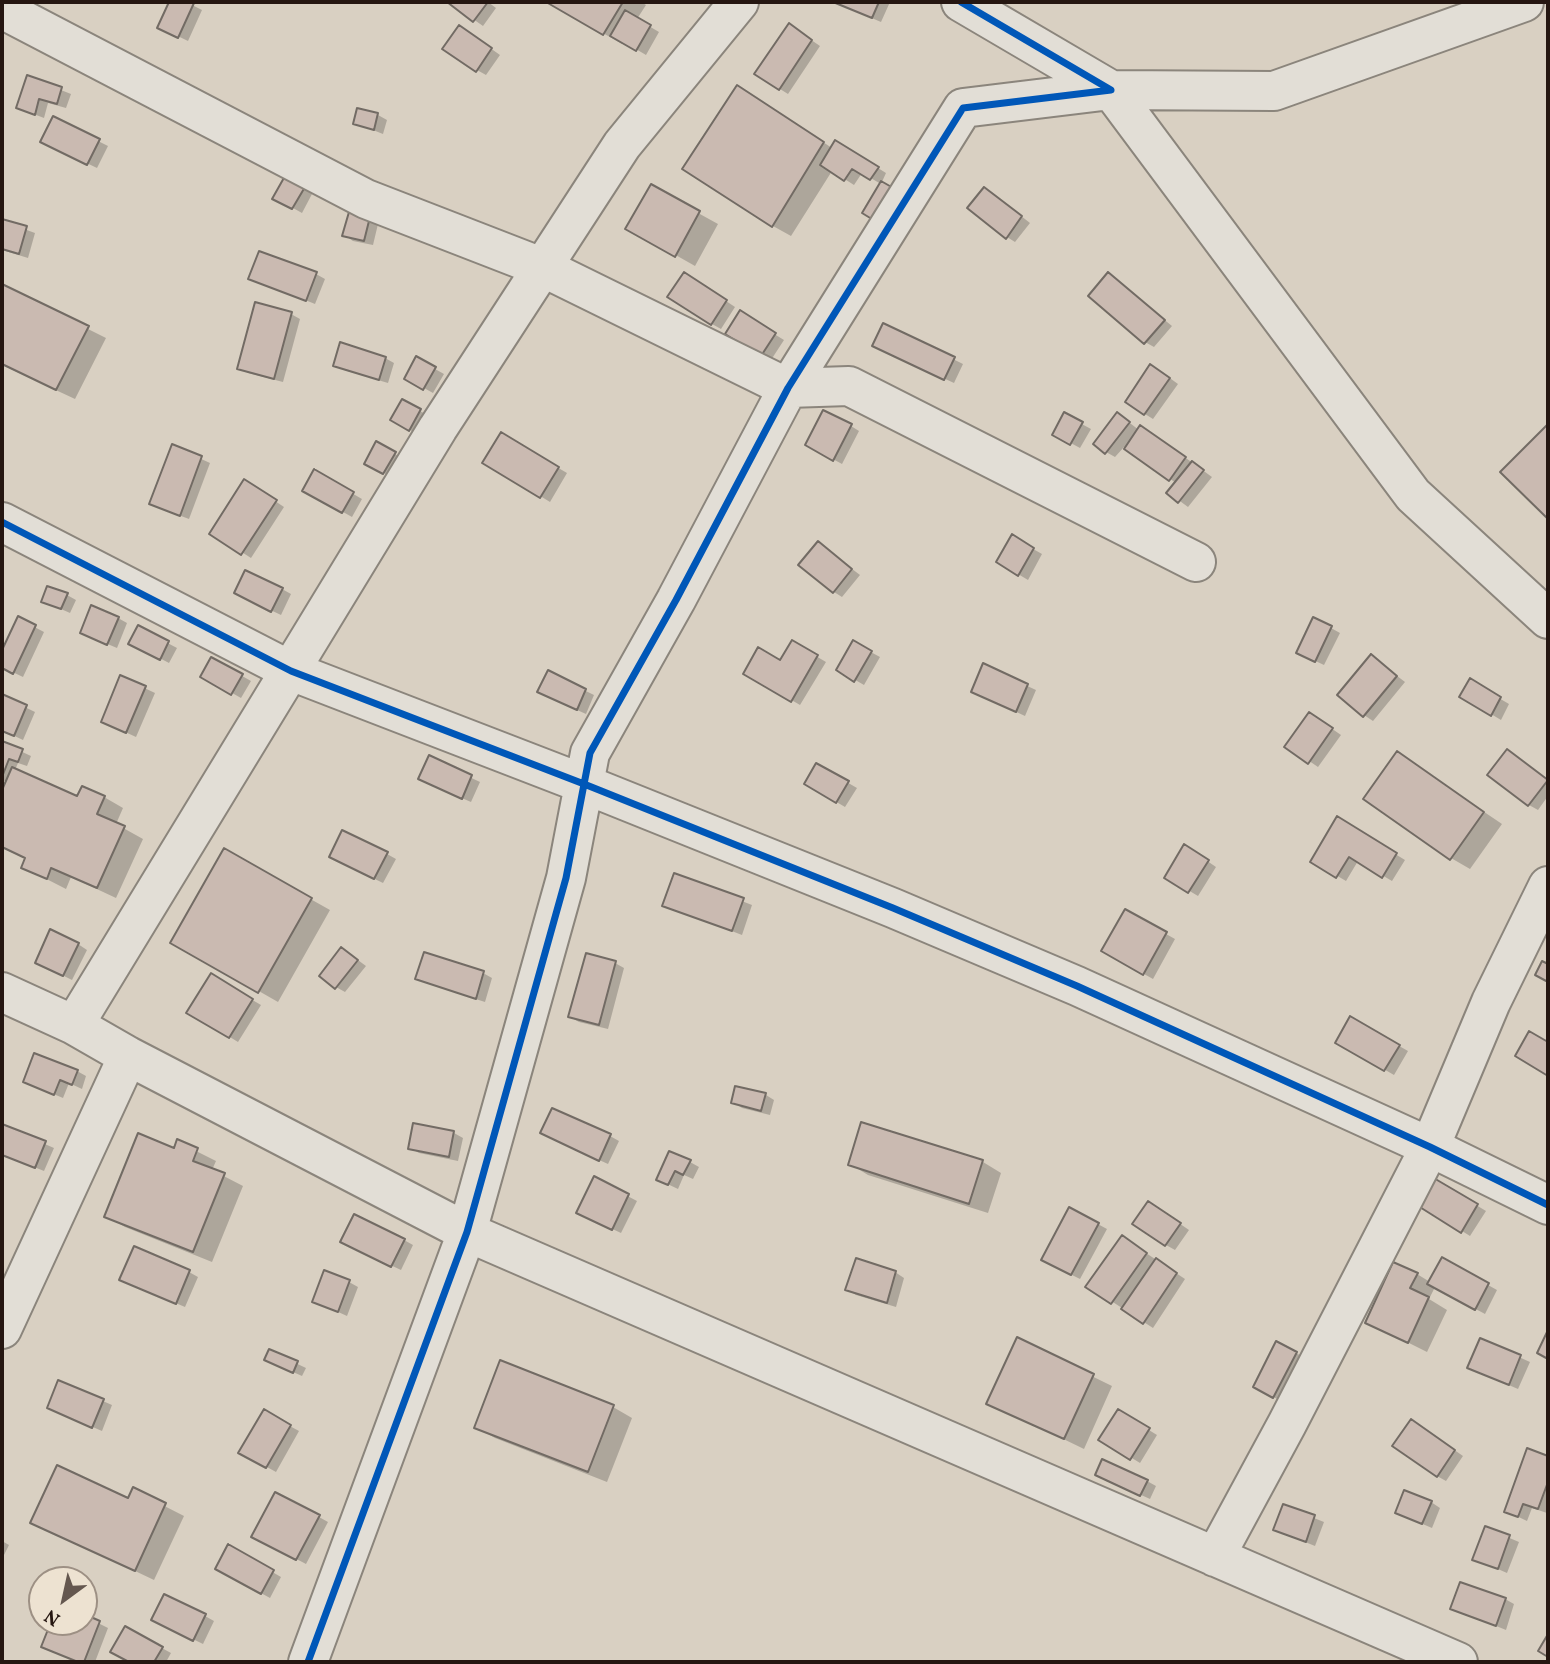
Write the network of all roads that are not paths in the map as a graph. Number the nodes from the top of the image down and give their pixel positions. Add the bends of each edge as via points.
1 (738, 2) edge
2 (961, 2) edge
3 (1524, 2) edge
4 (2, 9) edge
5 (1111, 90) junction
6 (544, 268) junction
7 (788, 388) junction
8 (2, 522) edge
9 (1196, 562) dead end
10 (1548, 619) edge
11 (291, 671) junction
12 (584, 784) junction
13 (1548, 886) edge
14 (2, 992) edge
15 (74, 1025) junction
16 (128, 1056) junction
17 (1430, 1147) junction
18 (1548, 1205) edge
19 (467, 1232) junction
20 (2, 1329) edge
21 (1215, 1557) junction
22 (308, 1662) edge
23 (1458, 1662) edge

1 - 6 street via 622,145
2 - 5 street
3 - 5 street via 1274,91
4 - 6 street via 366,199
5 - 7 street via 963,108
5 - 10 street via 1413,495
6 - 7 street
6 - 11 street via 438,428
7 - 9 street via 849,386
7 - 12 street via 590,753
8 - 11 street
11 - 12 street
11 - 15 street
12 - 17 street via 1004,955
12 - 19 street via 566,878
13 - 17 street via 1491,1002
14 - 15 street
15 - 16 street
16 - 19 street
16 - 20 street
17 - 18 street
17 - 21 street
19 - 21 street
19 - 22 street
21 - 23 street

